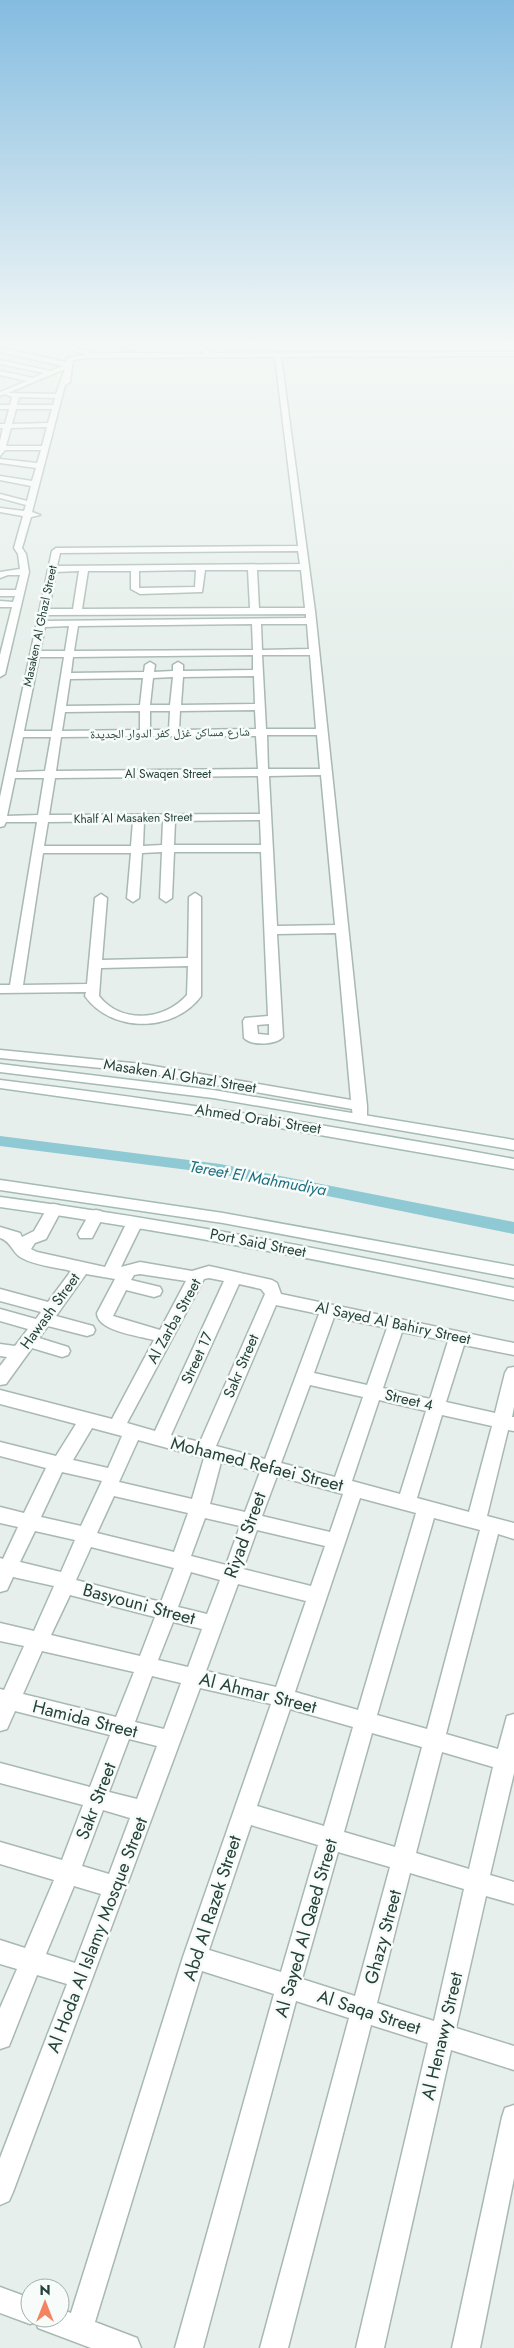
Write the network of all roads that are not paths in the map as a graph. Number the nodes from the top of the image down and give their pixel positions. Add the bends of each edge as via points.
1 (8, 453) edge
2 (12, 453) edge
3 (43, 453) edge
4 (51, 453) edge
5 (290, 453) edge
6 (40, 466) junction
7 (37, 475) junction
8 (0, 478) edge
9 (21, 482) junction
10 (35, 484) junction
11 (1, 491) edge
12 (31, 500) junction
13 (0, 510) edge
14 (27, 515) junction
15 (302, 548) junction
16 (252, 567) junction
17 (304, 567) junction
18 (84, 568) junction
19 (135, 568) junction
20 (201, 568) junction
21 (52, 569) junction
22 (2, 572) edge
23 (25, 572) junction
24 (0, 593) edge
25 (21, 593) junction
26 (0, 604) edge
27 (18, 605) junction
28 (43, 612) junction
29 (77, 612) junction
30 (256, 616) junction
31 (310, 616) junction
32 (0, 618) edge
33 (14, 619) junction
34 (74, 623) junction
35 (41, 624) junction
36 (0, 631) edge
37 (11, 632) junction
38 (4, 645) edge
39 (258, 652) junction
40 (314, 652) junction
41 (150, 653) junction
42 (178, 653) junction
43 (34, 654) junction
44 (69, 654) junction
45 (1, 662) edge
46 (259, 673) junction
47 (0, 674) edge
48 (149, 674) junction
49 (178, 674) junction
50 (66, 676) junction
51 (260, 707) junction
52 (146, 708) junction
53 (174, 708) junction
54 (60, 709) junction
55 (261, 732) junction
56 (322, 732) junction
57 (145, 733) junction
58 (174, 733) junction
59 (18, 734) junction
60 (57, 734) junction
61 (326, 772) junction
62 (263, 773) junction
63 (50, 774) junction
64 (10, 775) junction
65 (265, 817) junction
66 (139, 818) junction
67 (169, 818) junction
68 (43, 819) junction
69 (0, 822) edge
70 (168, 848) junction
71 (267, 848) junction
72 (137, 849) junction
73 (38, 850) junction
74 (195, 897) dead end
75 (101, 898) dead end
76 (133, 898) dead end
77 (166, 898) dead end
78 (342, 929) junction
79 (271, 930) junction
80 (196, 962) junction
81 (94, 964) junction
82 (16, 988) junction
83 (92, 988) junction
84 (0, 989) edge
85 (275, 1020) dead end
86 (0, 1054) edge
87 (0, 1068) edge
88 (0, 1084) edge
89 (360, 1112) junction
90 (514, 1145) edge
91 (514, 1164) edge
92 (0, 1185) edge
93 (0, 1202) edge
94 (54, 1209) junction
95 (96, 1215) junction
96 (135, 1222) junction
97 (0, 1232) edge
98 (86, 1234) dead end
99 (23, 1249) junction
100 (82, 1268) junction
101 (514, 1272) edge
102 (120, 1276) junction
103 (195, 1277) junction
104 (234, 1277) junction
105 (154, 1291) dead end
106 (269, 1291) junction
107 (514, 1294) edge
108 (0, 1295) edge
109 (329, 1310) junction
110 (0, 1315) edge
111 (46, 1318) junction
112 (396, 1323) junction
113 (87, 1330) dead end
114 (164, 1337) junction
115 (458, 1337) junction
116 (24, 1347) junction
117 (514, 1349) edge
118 (0, 1350) edge
119 (62, 1351) dead end
120 (514, 1373) edge
121 (304, 1377) junction
122 (0, 1379) edge
123 (373, 1392) junction
124 (0, 1397) edge
125 (436, 1406) junction
126 (87, 1420) junction
127 (508, 1423) edge
128 (125, 1430) junction
129 (160, 1439) junction
130 (0, 1448) edge
131 (209, 1452) junction
132 (60, 1463) junction
133 (270, 1468) junction
134 (111, 1482) junction
135 (347, 1488) junction
136 (416, 1506) junction
137 (199, 1509) junction
138 (0, 1515) edge
139 (250, 1521) junction
140 (29, 1522) junction
141 (484, 1523) junction
142 (514, 1531) edge
143 (86, 1536) junction
144 (336, 1542) junction
145 (183, 1562) junction
146 (3, 1573) edge
147 (231, 1574) junction
148 (65, 1583) junction
149 (318, 1596) junction
150 (167, 1612) junction
151 (213, 1624) junction
152 (0, 1632) edge
153 (38, 1640) junction
154 (146, 1666) junction
155 (194, 1678) junction
156 (283, 1698) junction
157 (5, 1699) edge
158 (0, 1722) edge
159 (365, 1722) junction
160 (514, 1723) edge
161 (123, 1728) junction
162 (170, 1740) junction
163 (434, 1741) junction
164 (510, 1762) edge
165 (0, 1773) edge
166 (97, 1799) junction
167 (144, 1811) junction
168 (244, 1812) junction
169 (331, 1838) junction
170 (0, 1854) edge
171 (403, 1860) junction
172 (68, 1873) junction
173 (477, 1882) junction
174 (115, 1887) junction
175 (514, 1893) edge
176 (0, 1952) edge
177 (195, 1957) junction
178 (31, 1962) junction
179 (81, 1978) junction
180 (288, 1987) junction
181 (363, 2010) junction
182 (442, 2036) junction
183 (0, 2037) edge
184 (514, 2058) edge
185 (514, 2117) edge
186 (0, 2192) edge
187 (0, 2300) edge
188 (20, 2307) edge
189 (70, 2327) edge
190 (79, 2330) junction
191 (127, 2348) edge
192 (189, 2348) edge
193 (274, 2348) edge
194 (370, 2348) edge
195 (466, 2348) edge

1 - 7 street
2 - 6 street
3 - 6 street
4 - 14 street via 35,519
5 - 15 street
6 - 7 street
7 - 10 street
8 - 9 street
9 - 10 street
9 - 11 street
10 - 12 street
11 - 12 street
12 - 14 street
13 - 14 street
14 - 23 street via 18,548 25,551
15 - 17 street
15 - 21 street, Masaken Al Ghazl Street via 59,550 55,552
16 - 17 street
16 - 20 street
16 - 30 street
17 - 31 street
18 - 19 street
18 - 21 street
18 - 29 street
19 - 20 street
19 - 20 street via 135,589 140,591 199,590
21 - 28 street, Masaken Al Ghazl Street
22 - 23 street
23 - 25 street
24 - 25 street
25 - 27 street
26 - 27 street
27 - 33 street
28 - 29 street
28 - 35 street, Masaken Al Ghazl Street
29 - 30 street
30 - 31 street
30 - 34 street
30 - 39 street
31 - 40 street
32 - 33 street
33 - 37 street
34 - 35 street
34 - 44 street
35 - 43 street, Masaken Al Ghazl Street
36 - 37 street
37 - 38 street
38 - 45 street
39 - 40 street
39 - 42 street
39 - 46 street
40 - 56 street
41 - 42 street
41 - 44 street
41 - 48 street
42 - 49 street
43 - 44 street
43 - 59 street, Masaken Al Ghazl Street
44 - 50 street
45 - 47 street
46 - 49 street
46 - 51 street
48 - 49 street
48 - 50 street
48 - 52 street
49 - 53 street
50 - 54 street
51 - 53 street
51 - 55 street
52 - 53 street
52 - 54 street
52 - 57 street
53 - 58 street
54 - 60 street
55 - 56 street, شارع مساكن غزل كفر الدوار الجديدة
55 - 58 street, شارع مساكن غزل كفر الدوار الجديدة
55 - 62 street
56 - 61 street
57 - 58 street, شارع مساكن غزل كفر الدوار الجديدة
57 - 60 street, شارع مساكن غزل كفر الدوار الجديدة
59 - 60 street, شارع مساكن غزل كفر الدوار الجديدة
59 - 64 street, Masaken Al Ghazl Street
60 - 63 street
61 - 62 street, Al Swaqen Street
61 - 78 street
62 - 63 street, Al Swaqen Street
62 - 65 street
63 - 64 street, Al Swaqen Street
63 - 68 street
64 - 69 street, Masaken Al Ghazl Street
65 - 67 street, Khalf Al Masaken Street
65 - 71 street
66 - 67 street, Khalf Al Masaken Street
66 - 68 street, Khalf Al Masaken Street
66 - 72 street
67 - 70 street
68 - 69 street, Khalf Al Masaken Street
68 - 73 street
70 - 71 street
70 - 72 street
70 - 77 street
71 - 79 street
72 - 73 street
72 - 76 street
73 - 82 street
74 - 80 street
75 - 81 street
78 - 79 street
78 - 89 street
79 - 85 street
80 - 81 street
80 - 83 street via 194,996 181,1010 170,1015 142,1018 115,1015 96,1004
81 - 83 street
82 - 83 street
82 - 84 street
86 - 89 street, Masaken Al Ghazl Street via 142,1068
87 - 89 street, Ahmed Orabi Street
88 - 91 street, Ahmed Orabi Street via 317,1127
89 - 90 street, Ahmed Orabi Street
92 - 101 street, Port Said Street via 253,1223
93 - 94 street, Port Said Street
94 - 95 street, Port Said Street
94 - 99 street via 40,1235 29,1239
95 - 96 street, Port Said Street
95 - 98 street
96 - 102 street
96 - 107 street, Port Said Street
97 - 99 street via 14,1237
99 - 100 street via 29,1256
100 - 102 street
100 - 111 street, Hawash Street
102 - 103 street via 140,1268
102 - 105 street
102 - 114 street via 105,1313 106,1321
103 - 104 street, Al Zarba Street via 209,1272
103 - 114 street, Al Zarba Street
104 - 106 street, Al Zarba Street
104 - 129 street, Street 17
106 - 109 street, Al Sayed Al Bahiry Street
106 - 131 street, Sakr Street
108 - 111 street
109 - 112 street, Al Sayed Al Bahiry Street
109 - 121 street, Riyad Street
110 - 111 street
111 - 113 street
111 - 116 street, Hawash Street
112 - 115 street, Al Sayed Al Bahiry Street
112 - 123 street, Abd Al Razek Street
114 - 128 street, Al Zarba Street
115 - 117 street, Al Sayed Al Bahiry Street
115 - 125 street, Al Sayed Al Qaed Street
116 - 118 street
116 - 119 street
116 - 122 street, Hawash Street
120 - 127 street, Ghazy Street
121 - 123 street, Street 4
121 - 133 street, Riyad Street
123 - 125 street, Street 4
123 - 135 street, Abd Al Razek Street
124 - 126 street, Mohamed Refaei Street
125 - 127 street, Street 4
125 - 136 street, Al Sayed Al Qaed Street
126 - 128 street, Mohamed Refaei Street
126 - 132 street
127 - 141 street, Ghazy Street
128 - 129 street, Mohamed Refaei Street
128 - 134 street, Al Zarba Street
129 - 131 street, Mohamed Refaei Street
130 - 132 street
131 - 133 street, Mohamed Refaei Street
131 - 137 street, Sakr Street
132 - 134 street
132 - 140 street
133 - 135 street, Mohamed Refaei Street
133 - 139 street, Riyad Street
134 - 137 street
134 - 143 street, Al Zarba Street
135 - 136 street, Mohamed Refaei Street
135 - 144 street, Abd Al Razek Street
136 - 141 street, Mohamed Refaei Street
136 - 159 street, Al Sayed Al Qaed Street
137 - 139 street
137 - 145 street, Sakr Street
138 - 140 street
139 - 144 street
139 - 147 street, Riyad Street
140 - 143 street
140 - 146 street
141 - 142 street, Mohamed Refaei Street
141 - 163 street, Ghazy Street
143 - 145 street
143 - 148 street, Al Zarba Street
144 - 149 street, Abd Al Razek Street
145 - 147 street
145 - 150 street, Sakr Street
146 - 148 street, Basyouni Street
147 - 149 street
147 - 151 street, Riyad Street
148 - 150 street, Basyouni Street
148 - 153 street, Al Zarba Street
149 - 156 street, Abd Al Razek Street
150 - 151 street, Basyouni Street
150 - 154 street, Sakr Street
151 - 155 street, Riyad Street
152 - 153 street, Al Ahmar Street
153 - 154 street, Al Ahmar Street
153 - 157 street, Al Zarba Street
154 - 155 street, Al Ahmar Street
154 - 161 street, Sakr Street
155 - 156 street, Al Ahmar Street
155 - 162 street, Al Hoda Al Islamy Mosque Street
156 - 159 street, Al Ahmar Street
156 - 168 street, Abd Al Razek Street
157 - 158 street, Al Zarba Street
157 - 161 street, Hamida Street
159 - 163 street, Al Ahmar Street
159 - 169 street, Al Sayed Al Qaed Street
160 - 164 street, Al Henawy Street
161 - 162 street, Hamida Street
161 - 166 street, Sakr Street
162 - 167 street, Al Hoda Al Islamy Mosque Street
163 - 164 street, Al Ahmar Street
163 - 171 street, Ghazy Street
164 - 173 street, Al Henawy Street
165 - 166 street
166 - 167 street
166 - 172 street, Sakr Street
167 - 174 street, Al Hoda Al Islamy Mosque Street
168 - 169 street
168 - 177 street, Abd Al Razek Street
169 - 171 street
169 - 180 street, Al Sayed Al Qaed Street
170 - 172 street
171 - 173 street
171 - 181 street, Ghazy Street
172 - 174 street
172 - 178 street, Sakr Street
173 - 175 street
173 - 182 street, Al Henawy Street
174 - 179 street, Al Hoda Al Islamy Mosque Street
176 - 178 street
177 - 180 street, Al Saqa Street
177 - 190 street, Abd Al Razek Street
178 - 179 street
178 - 183 street, Sakr Street
179 - 186 street, Al Hoda Al Islamy Mosque Street
180 - 181 street, Al Saqa Street
180 - 192 street, Al Sayed Al Qaed Street
181 - 182 street, Al Saqa Street
181 - 193 street, Ghazy Street
182 - 184 street, Al Saqa Street
182 - 194 street, Al Henawy Street
185 - 195 street
187 - 188 street
189 - 190 street
190 - 191 street

